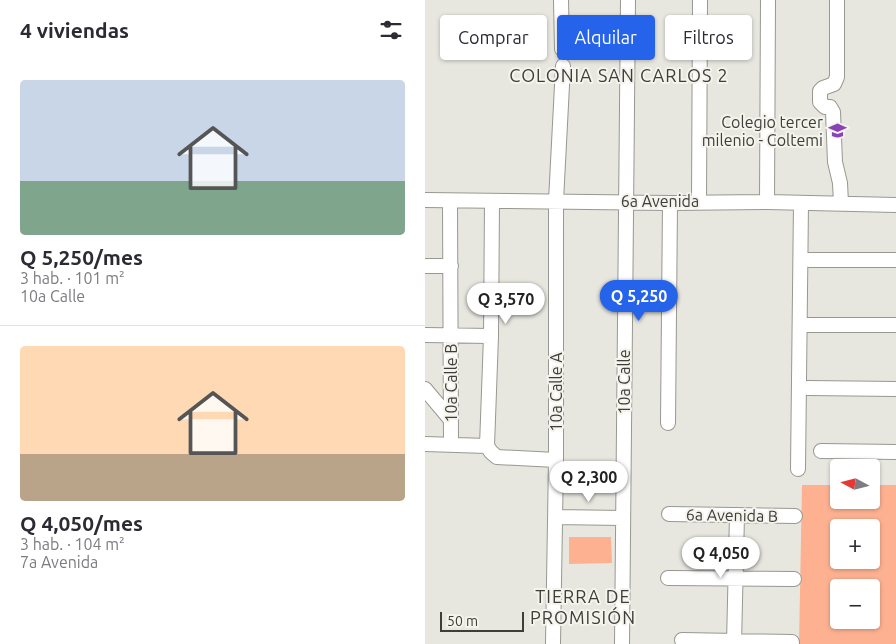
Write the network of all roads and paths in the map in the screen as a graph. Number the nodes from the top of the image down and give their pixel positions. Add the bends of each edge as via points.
1 (561, 0) edge
2 (628, 0) edge
3 (700, 0) edge
4 (768, 0) edge
5 (837, 0) edge
6 (561, 15) edge
7 (563, 66) dead end
8 (425, 200) edge
9 (556, 201) junction
10 (626, 201) junction
11 (450, 202) junction
12 (493, 202) junction
13 (699, 202) junction
14 (767, 202) junction
15 (670, 203) junction
16 (801, 203) junction
17 (841, 203) junction
18 (896, 205) edge
19 (809, 260) dead end
20 (896, 260) edge
21 (425, 266) edge
22 (451, 266) junction
23 (807, 325) dead end
24 (896, 325) edge
25 (425, 335) edge
26 (451, 336) junction
27 (491, 336) junction
28 (807, 388) dead end
29 (425, 389) edge
30 (896, 389) edge
31 (451, 420) junction
32 (668, 423) dead end
33 (425, 444) edge
34 (451, 444) junction
35 (487, 446) junction
36 (821, 451) dead end
37 (896, 452) edge
38 (556, 460) junction
39 (798, 469) dead end
40 (669, 514) dead end
41 (737, 515) junction
42 (795, 516) dead end
43 (555, 517) junction
44 (623, 518) junction
45 (668, 578) dead end
46 (736, 578) junction
47 (794, 579) dead end
48 (682, 640) dead end
49 (793, 642) dead end
50 (734, 643) edge
51 (553, 644) edge
52 (622, 644) edge

1 - 6 street
2 - 10 street, 10a Calle
3 - 13 street
4 - 14 street
5 - 17 street via 836,81 820,91 820,102 833,112
7 - 9 street, 10a Calle A
8 - 11 street, 6a Avenida
9 - 10 street, 6a Avenida
9 - 12 street, 6a Avenida
9 - 38 street, 10a Calle A
10 - 15 street, 6a Avenida
10 - 44 street, 10a Calle
11 - 12 street, 6a Avenida
11 - 22 street, 10a Calle B
12 - 27 street
13 - 14 street, 6a Avenida
13 - 15 street, 6a Avenida
14 - 16 street, 6a Avenida
15 - 32 street
16 - 17 street, 6a Avenida
16 - 39 street
17 - 18 street, 6a Avenida
19 - 20 street
21 - 22 street
22 - 26 street, 10a Calle B
23 - 24 street
25 - 26 street
26 - 27 street
26 - 31 street, 10a Calle B
27 - 35 street
28 - 30 street
29 - 31 street
31 - 34 street, 10a Calle B
33 - 34 street
34 - 35 street
35 - 38 street via 497,457
36 - 37 street
38 - 43 street, 10a Calle A
40 - 41 street, 6a Avenida B
41 - 42 street, 6a Avenida B
41 - 46 street
43 - 44 street
43 - 51 street, 10a Calle A
44 - 52 street, 10a Calle
45 - 46 street
46 - 47 street
46 - 50 street
48 - 50 street
49 - 50 street

